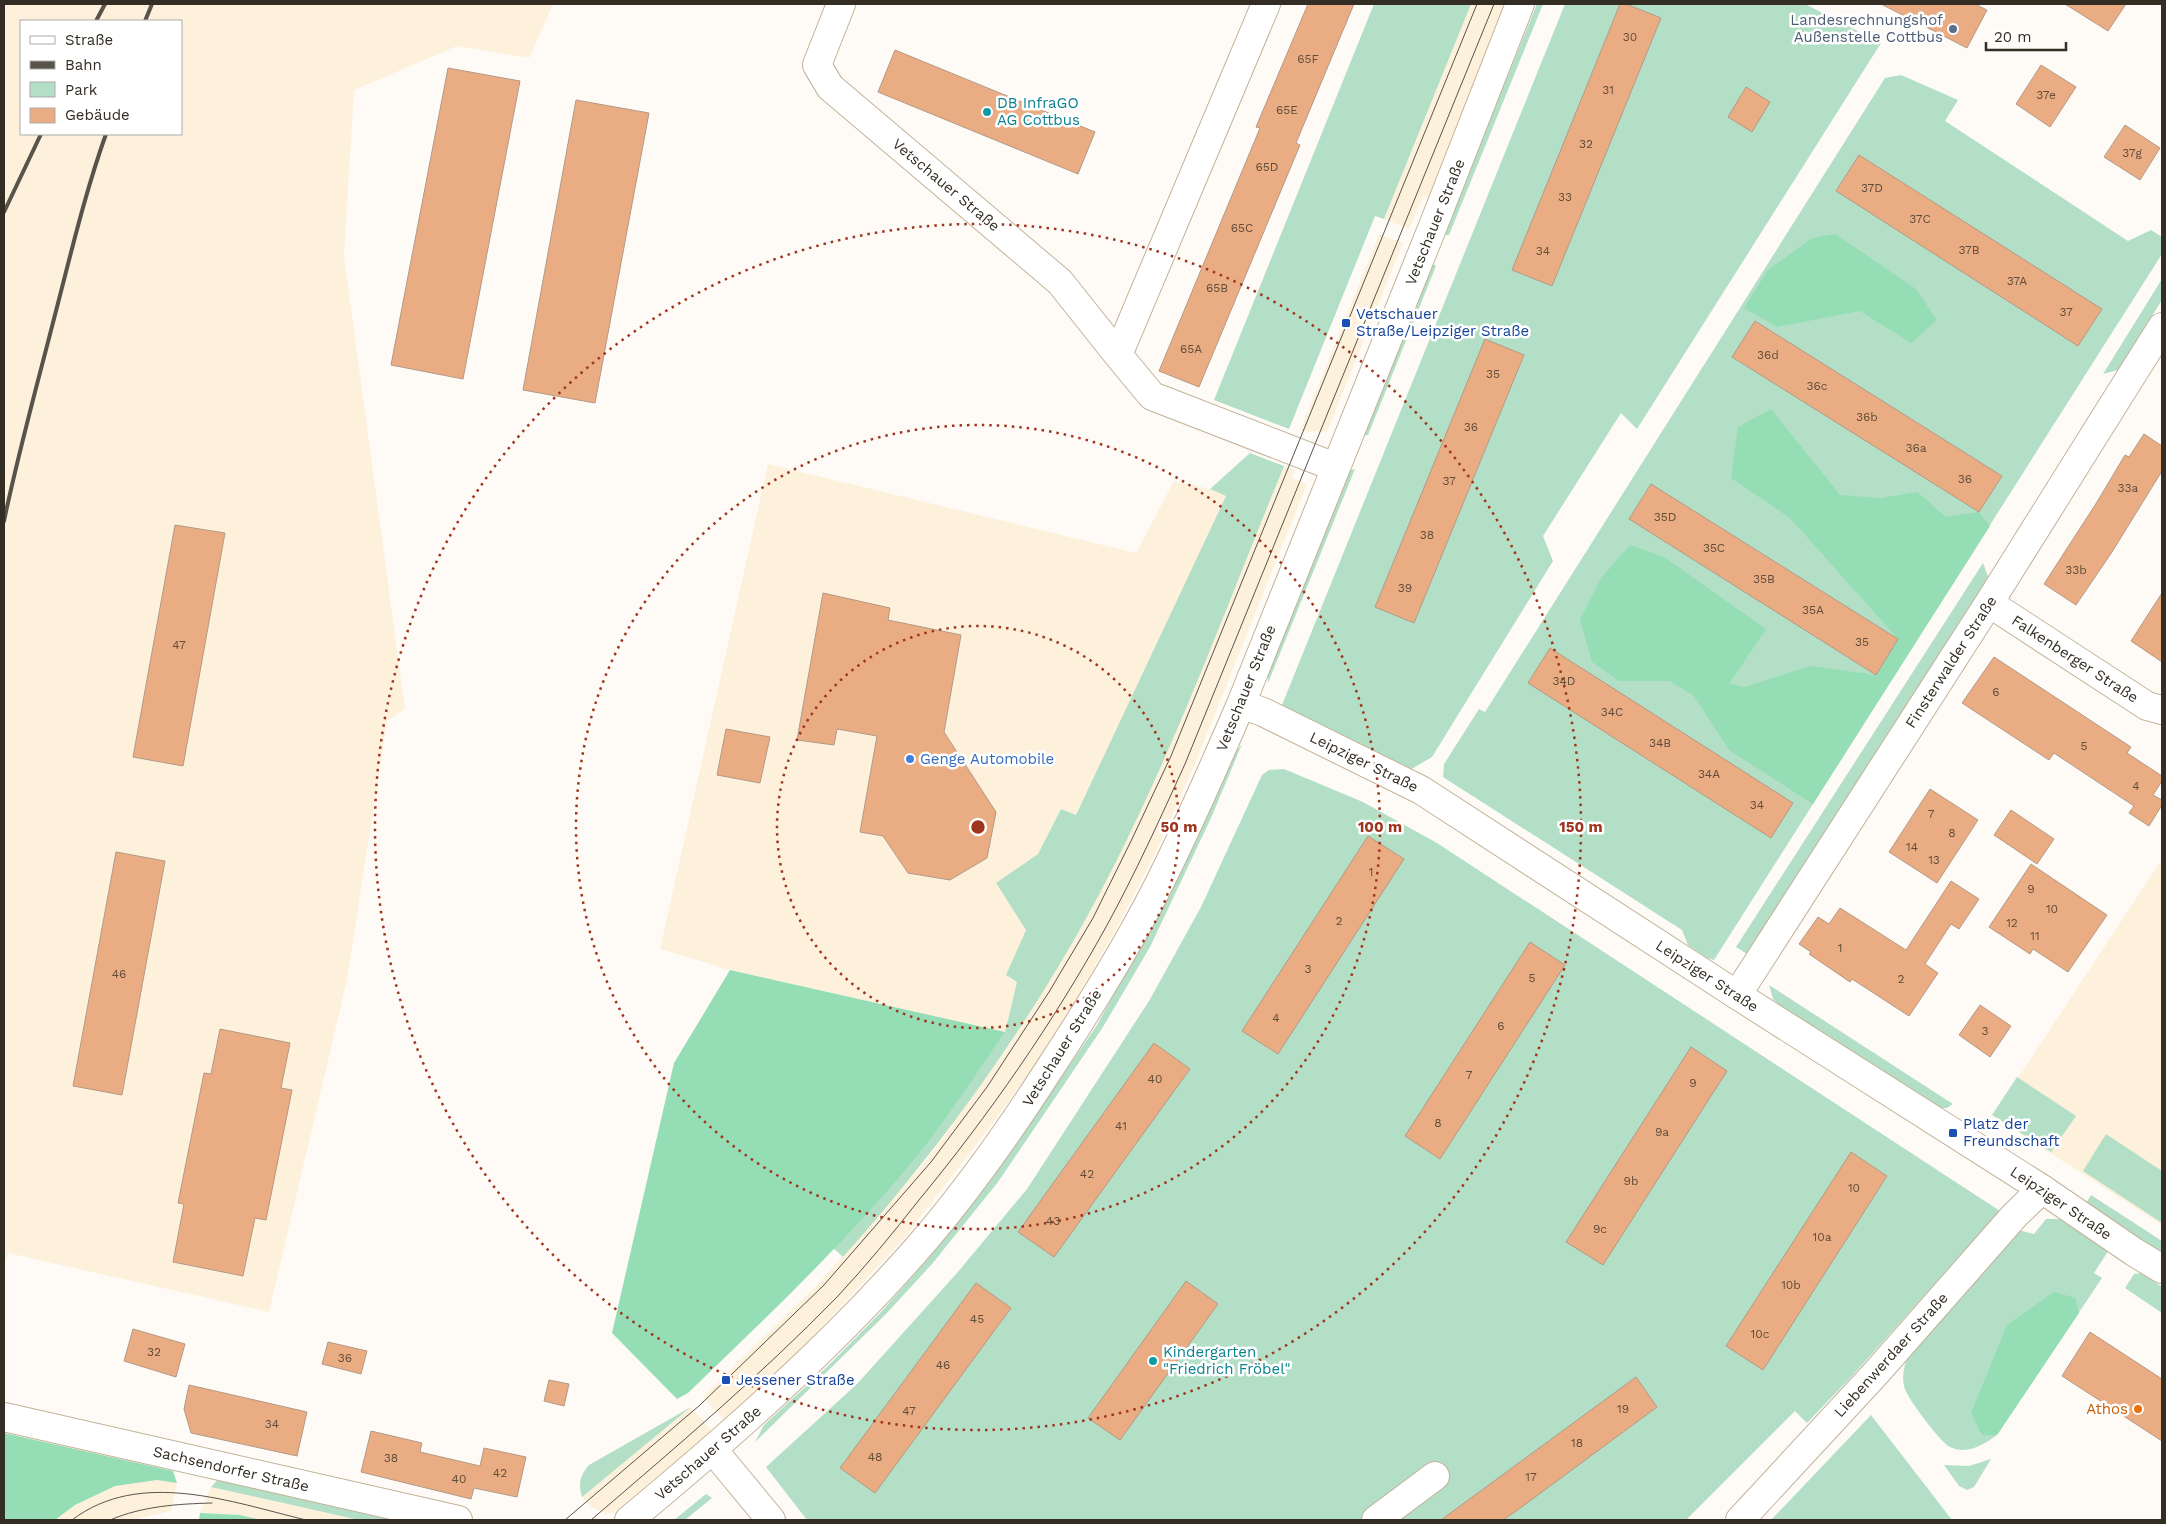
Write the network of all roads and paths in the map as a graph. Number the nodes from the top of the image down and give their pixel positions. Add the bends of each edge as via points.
1 (841, 4) edge
2 (1266, 4) edge
3 (1520, 4) edge
4 (2162, 327) edge
5 (1118, 355) junction
6 (1335, 467) junction
7 (1989, 602) junction
8 (1241, 704) junction
9 (2162, 710) edge
10 (1737, 995) junction
11 (2042, 1189) junction
12 (2162, 1269) edge
13 (4, 1417) edge
14 (713, 1450) junction
15 (1435, 1476) dead end
16 (458, 1520) edge
17 (629, 1520) edge
18 (770, 1520) edge
19 (1376, 1520) edge
20 (1740, 1520) edge

1 - 5 street, Vetschauer Straße via 817,65 830,87 1060,282
2 - 5 street
3 - 6 street, Vetschauer Straße
4 - 7 street, Finsterwalder Straße
5 - 6 street, Vetschauer Straße via 1152,396
6 - 8 street, Vetschauer Straße
7 - 9 street, Falkenberger Straße via 2147,706
7 - 10 street, Finsterwalder Straße
8 - 10 street, Leipziger Straße via 1421,790
8 - 14 street, Vetschauer Straße via 1154,893 1086,1013 1014,1123 967,1188 868,1304
10 - 11 street, Leipziger Straße
11 - 12 street, Leipziger Straße
11 - 20 street, Liebenwerdaer Straße
13 - 16 street, Sachsendorfer Straße
14 - 17 street, Vetschauer Straße
14 - 18 street
15 - 19 street

